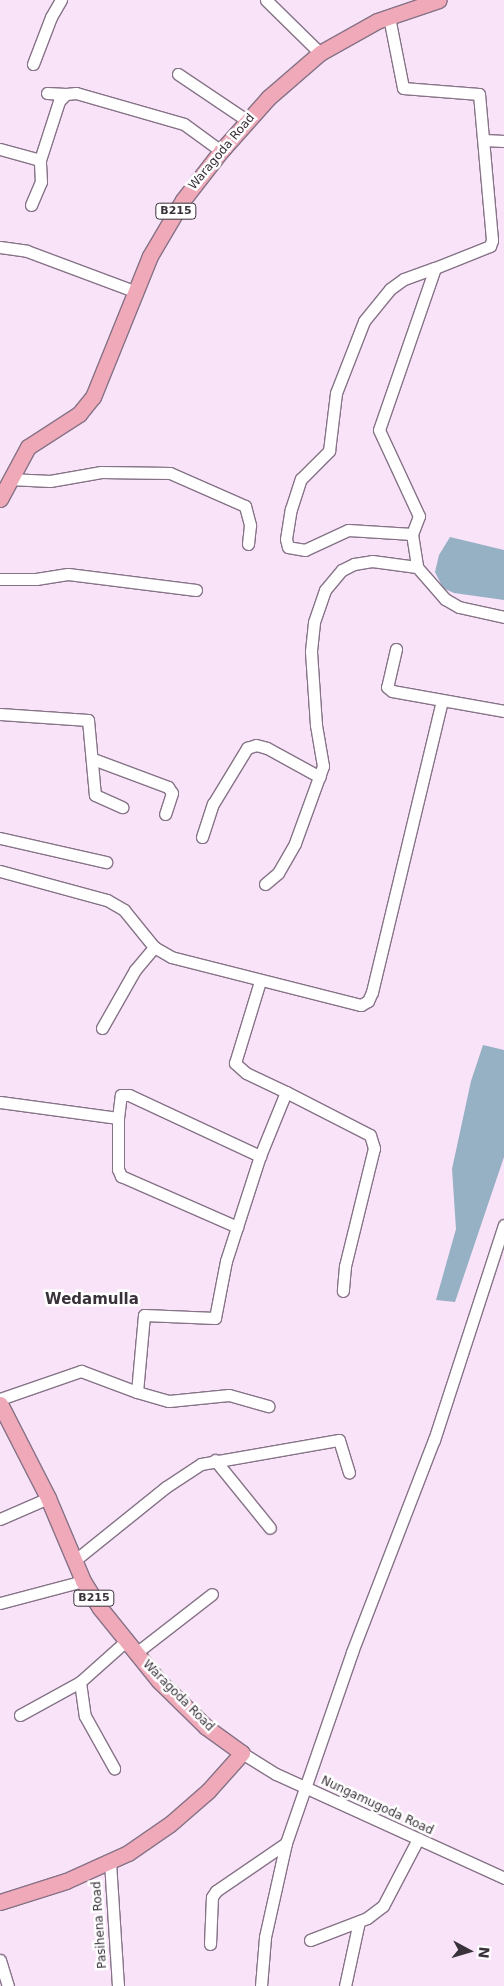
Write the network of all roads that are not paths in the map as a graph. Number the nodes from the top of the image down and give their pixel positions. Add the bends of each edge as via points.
1 (61, 0) edge
2 (266, 0) edge
3 (439, 0) edge
4 (38, 14) dead end
5 (51, 17) junction
6 (389, 17) junction
7 (320, 53) junction
8 (33, 64) dead end
9 (178, 74) dead end
10 (47, 93) dead end
11 (66, 94) junction
12 (248, 121) junction
13 (484, 140) junction
14 (504, 141) edge
15 (0, 149) edge
16 (221, 151) junction
17 (40, 160) junction
18 (31, 205) dead end
19 (0, 247) edge
20 (435, 268) junction
21 (134, 291) junction
22 (9, 479) junction
23 (0, 499) edge
24 (412, 534) junction
25 (248, 544) dead end
26 (417, 568) junction
27 (0, 578) edge
28 (196, 590) dead end
29 (504, 617) edge
30 (396, 649) dead end
31 (442, 700) junction
32 (504, 711) edge
33 (0, 714) edge
34 (93, 759) junction
35 (320, 777) junction
36 (122, 807) dead end
37 (166, 814) dead end
38 (202, 837) dead end
39 (0, 838) edge
40 (106, 862) dead end
41 (0, 871) edge
42 (265, 884) dead end
43 (154, 947) junction
44 (260, 981) junction
45 (102, 1028) dead end
46 (286, 1092) junction
47 (0, 1102) edge
48 (118, 1118) junction
49 (260, 1156) junction
50 (504, 1225) edge
51 (237, 1227) junction
52 (343, 1291) dead end
53 (137, 1392) junction
54 (0, 1399) edge
55 (0, 1404) edge
56 (268, 1406) dead end
57 (215, 1460) junction
58 (349, 1472) dead end
59 (48, 1498) junction
60 (0, 1519) edge
61 (270, 1528) dead end
62 (74, 1560) junction
63 (83, 1581) junction
64 (212, 1594) dead end
65 (0, 1603) edge
66 (126, 1641) junction
67 (136, 1653) junction
68 (80, 1682) junction
69 (20, 1715) dead end
70 (242, 1753) junction
71 (114, 1768) dead end
72 (307, 1788) junction
73 (418, 1839) junction
74 (286, 1843) junction
75 (110, 1862) junction
76 (504, 1877) edge
77 (0, 1902) edge
78 (359, 1921) junction
79 (310, 1940) dead end
80 (210, 1944) dead end
81 (0, 1960) edge
82 (8, 1986) edge
83 (118, 1986) edge
84 (261, 1986) edge
85 (344, 1986) edge

1 - 5 street
2 - 7 street
3 - 6 main road, Waragoda Road / B215
4 - 5 street
5 - 8 street
6 - 7 main road, Waragoda Road / B215 via 346,36
6 - 13 street via 402,88 479,94
7 - 12 main road, Waragoda Road / B215
9 - 12 street
10 - 11 street
11 - 16 street via 76,93 184,124
11 - 17 street via 59,101
12 - 16 main road, Waragoda Road / B215
13 - 14 street
13 - 20 street via 490,246
15 - 17 street
16 - 21 main road, Waragoda Road / B215 via 183,200
17 - 18 street via 41,182
19 - 21 street via 28,250
20 - 24 street via 379,426 419,516
20 - 24 street via 404,279 390,289 364,321 336,393 329,451 301,479 286,539 288,548 305,550 348,530
21 - 22 main road, Waragoda Road / B215 via 93,397 79,414 28,447
22 - 23 main road, Waragoda Road / B215
22 - 25 street via 50,481 101,472 170,473 245,506 250,525
24 - 26 street
26 - 29 street via 445,599 459,607
26 - 35 street via 372,561 354,564 342,570 325,590 314,622 311,651 316,726 322,753
27 - 28 street via 82,575
30 - 31 street via 387,687 392,691
31 - 32 street
31 - 44 street via 368,1001 361,1006 348,1005
33 - 34 street via 88,720
34 - 36 street via 95,795
34 - 37 street via 168,787 172,793
35 - 38 street via 267,748 256,745 246,748 214,804
35 - 42 street via 295,843 278,873
39 - 40 street
41 - 43 street via 107,900 124,910
43 - 44 street via 171,957
43 - 45 street via 135,970
44 - 46 street via 235,1063 246,1073
46 - 49 street
46 - 52 street via 370,1135 374,1148 345,1266
47 - 48 street
48 - 49 street via 121,1094 129,1095
48 - 51 street via 118,1168 122,1176
49 - 51 street
50 - 72 street via 434,1440 352,1652
51 - 53 street via 226,1261 215,1318 144,1315
53 - 54 street via 81,1371
53 - 56 street via 170,1401 229,1395
55 - 59 main road, Waragoda Road / B215
57 - 58 street via 339,1440
57 - 61 street
57 - 62 street via 202,1464 166,1487
59 - 60 street
59 - 62 main road, Waragoda Road / B215
62 - 63 main road, Waragoda Road / B215
63 - 65 street
63 - 66 main road, Waragoda Road / B215
64 - 67 street
66 - 67 main road, Waragoda Road / B215
66 - 68 street
67 - 70 main road, Waragoda Road / B215 via 206,1727
68 - 69 street
68 - 71 street via 84,1716
70 - 72 street, Nungamugoda Road
70 - 75 main road via 208,1791 170,1824
72 - 73 street, Nungamugoda Road
72 - 74 street
73 - 76 street, Nungamugoda Road
73 - 78 street via 383,1906
74 - 80 street via 216,1890 212,1897
74 - 84 street via 266,1937
75 - 77 main road
75 - 83 street, Pasihena Road
78 - 79 street
78 - 85 street
81 - 82 street

